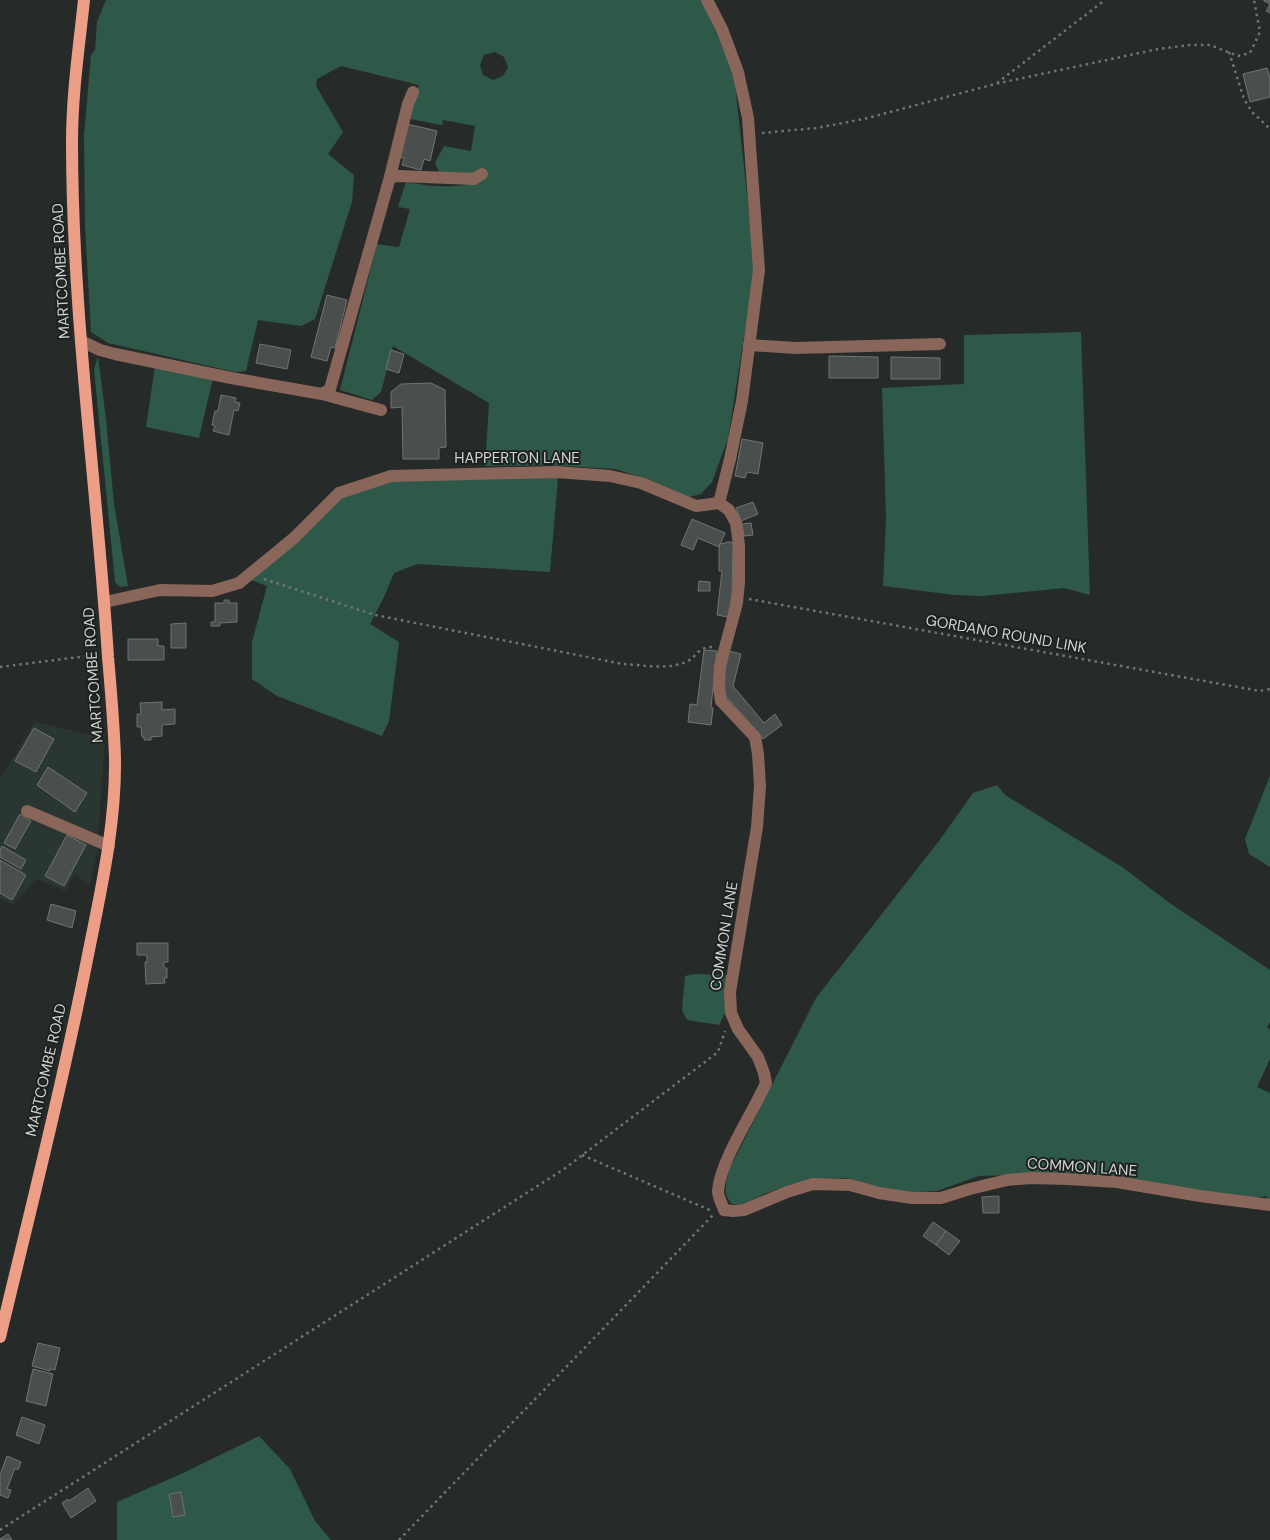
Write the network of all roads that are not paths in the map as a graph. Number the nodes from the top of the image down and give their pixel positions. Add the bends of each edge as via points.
1 (84, 0) edge
2 (707, 0) edge
3 (413, 92) dead end
4 (482, 174) dead end
5 (390, 177) junction
6 (81, 341) junction
7 (940, 344) dead end
8 (750, 345) junction
9 (322, 394) junction
10 (381, 410) dead end
11 (719, 502) junction
12 (105, 602) junction
13 (27, 811) dead end
14 (109, 846) junction
15 (1270, 1204) edge
16 (0, 1337) edge

1 - 6 main road, MARTCOMBE ROAD via 72,138
2 - 8 street via 738,72 749,126 759,270
3 - 5 street
4 - 5 street via 474,179
5 - 9 street via 330,389
6 - 9 street via 115,354
6 - 12 main road, MARTCOMBE ROAD
7 - 8 street via 796,348
8 - 11 street via 742,401
9 - 10 street
11 - 12 street, HAPPERTON LANE via 696,506 641,483 610,476 556,472 390,476 340,493 294,538 239,583 212,591 160,590
11 - 15 street, COMMON LANE via 729,510 736,523 739,582 718,688 721,701 755,738 760,786 757,827 730,992 731,1012 738,1029 758,1056 766,1083 728,1158 720,1181 718,1194 724,1210 744,1210 813,1184 850,1185 912,1198 941,1198 970,1188 1031,1178 1116,1182
12 - 14 main road, MARTCOMBE ROAD via 115,758
13 - 14 street
14 - 16 main road, MARTCOMBE ROAD via 74,1028

